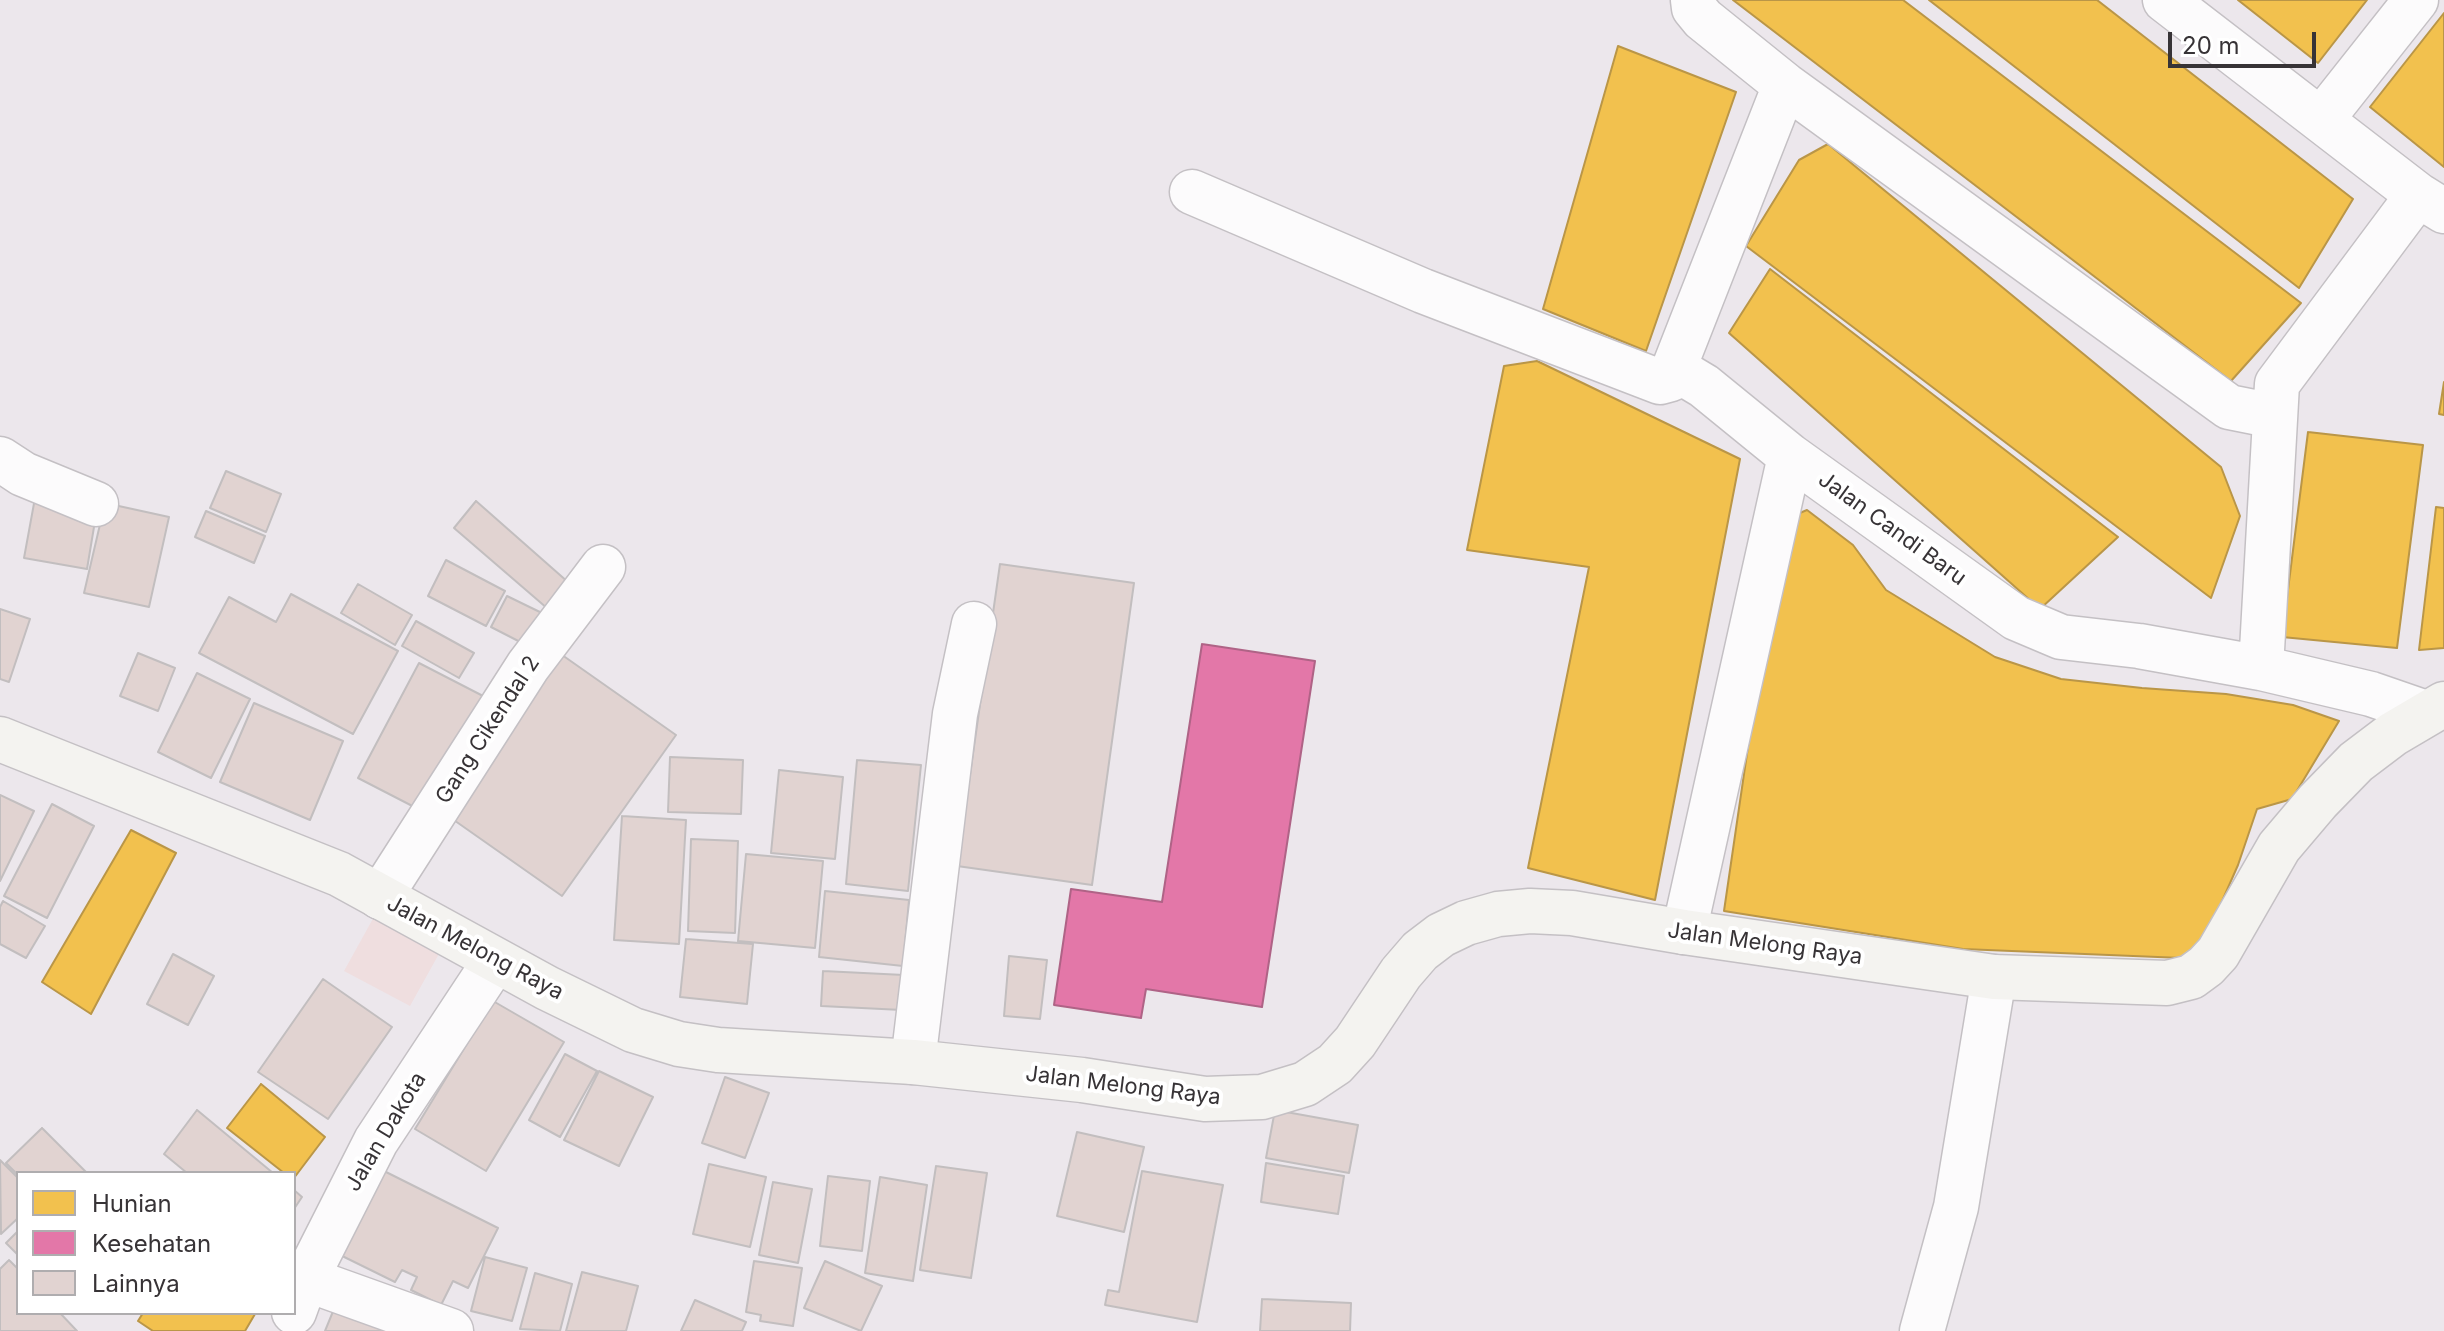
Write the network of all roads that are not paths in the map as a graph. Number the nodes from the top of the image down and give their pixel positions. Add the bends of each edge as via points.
1 (1693, 0) edge
2 (2165, 0) edge
3 (2416, 0) edge
4 (1785, 85) junction
5 (2321, 120) junction
6 (1192, 192) dead end
7 (2431, 203) edge
8 (1674, 368) junction
9 (2274, 416) junction
10 (1790, 456) junction
11 (0, 459) edge
12 (96, 504) dead end
13 (603, 567) dead end
14 (974, 624) dead end
15 (2261, 668) junction
16 (2435, 709) edge
17 (0, 739) edge
18 (380, 897) junction
19 (1684, 932) junction
20 (495, 961) junction
21 (1994, 977) junction
22 (913, 1062) junction
23 (298, 1301) edge
24 (451, 1331) edge
25 (1922, 1331) edge

1 - 4 street via 1703,19
2 - 5 street
3 - 5 street
4 - 8 street
4 - 9 street via 2229,407
5 - 7 street
6 - 8 street via 1423,291 1660,382 1671,379
7 - 9 street via 2277,384
8 - 10 street, Jalan Candi Baru
9 - 15 street
10 - 15 street, Jalan Candi Baru via 2016,618 2061,637
10 - 19 street
11 - 12 street
13 - 18 street, Gang Cikendal 2 via 528,666
14 - 22 street via 955,714
15 - 16 street, Jalan Candi Baru
16 - 21 main road, Jalan Melong Raya via 2356,762 2318,801 2279,847 2218,953 2191,977 2167,983
17 - 18 main road, Jalan Melong Raya via 339,874
18 - 20 main road, Jalan Melong Raya
19 - 21 main road, Jalan Melong Raya
19 - 22 main road, Jalan Melong Raya via 1530,911 1466,923 1420,951 1335,1064 1305,1084 1262,1097 1205,1099
20 - 22 main road, Jalan Melong Raya via 633,1030 679,1044
20 - 23 street, Jalan Dakota via 376,1141
21 - 25 street via 1956,1207
23 - 24 street

